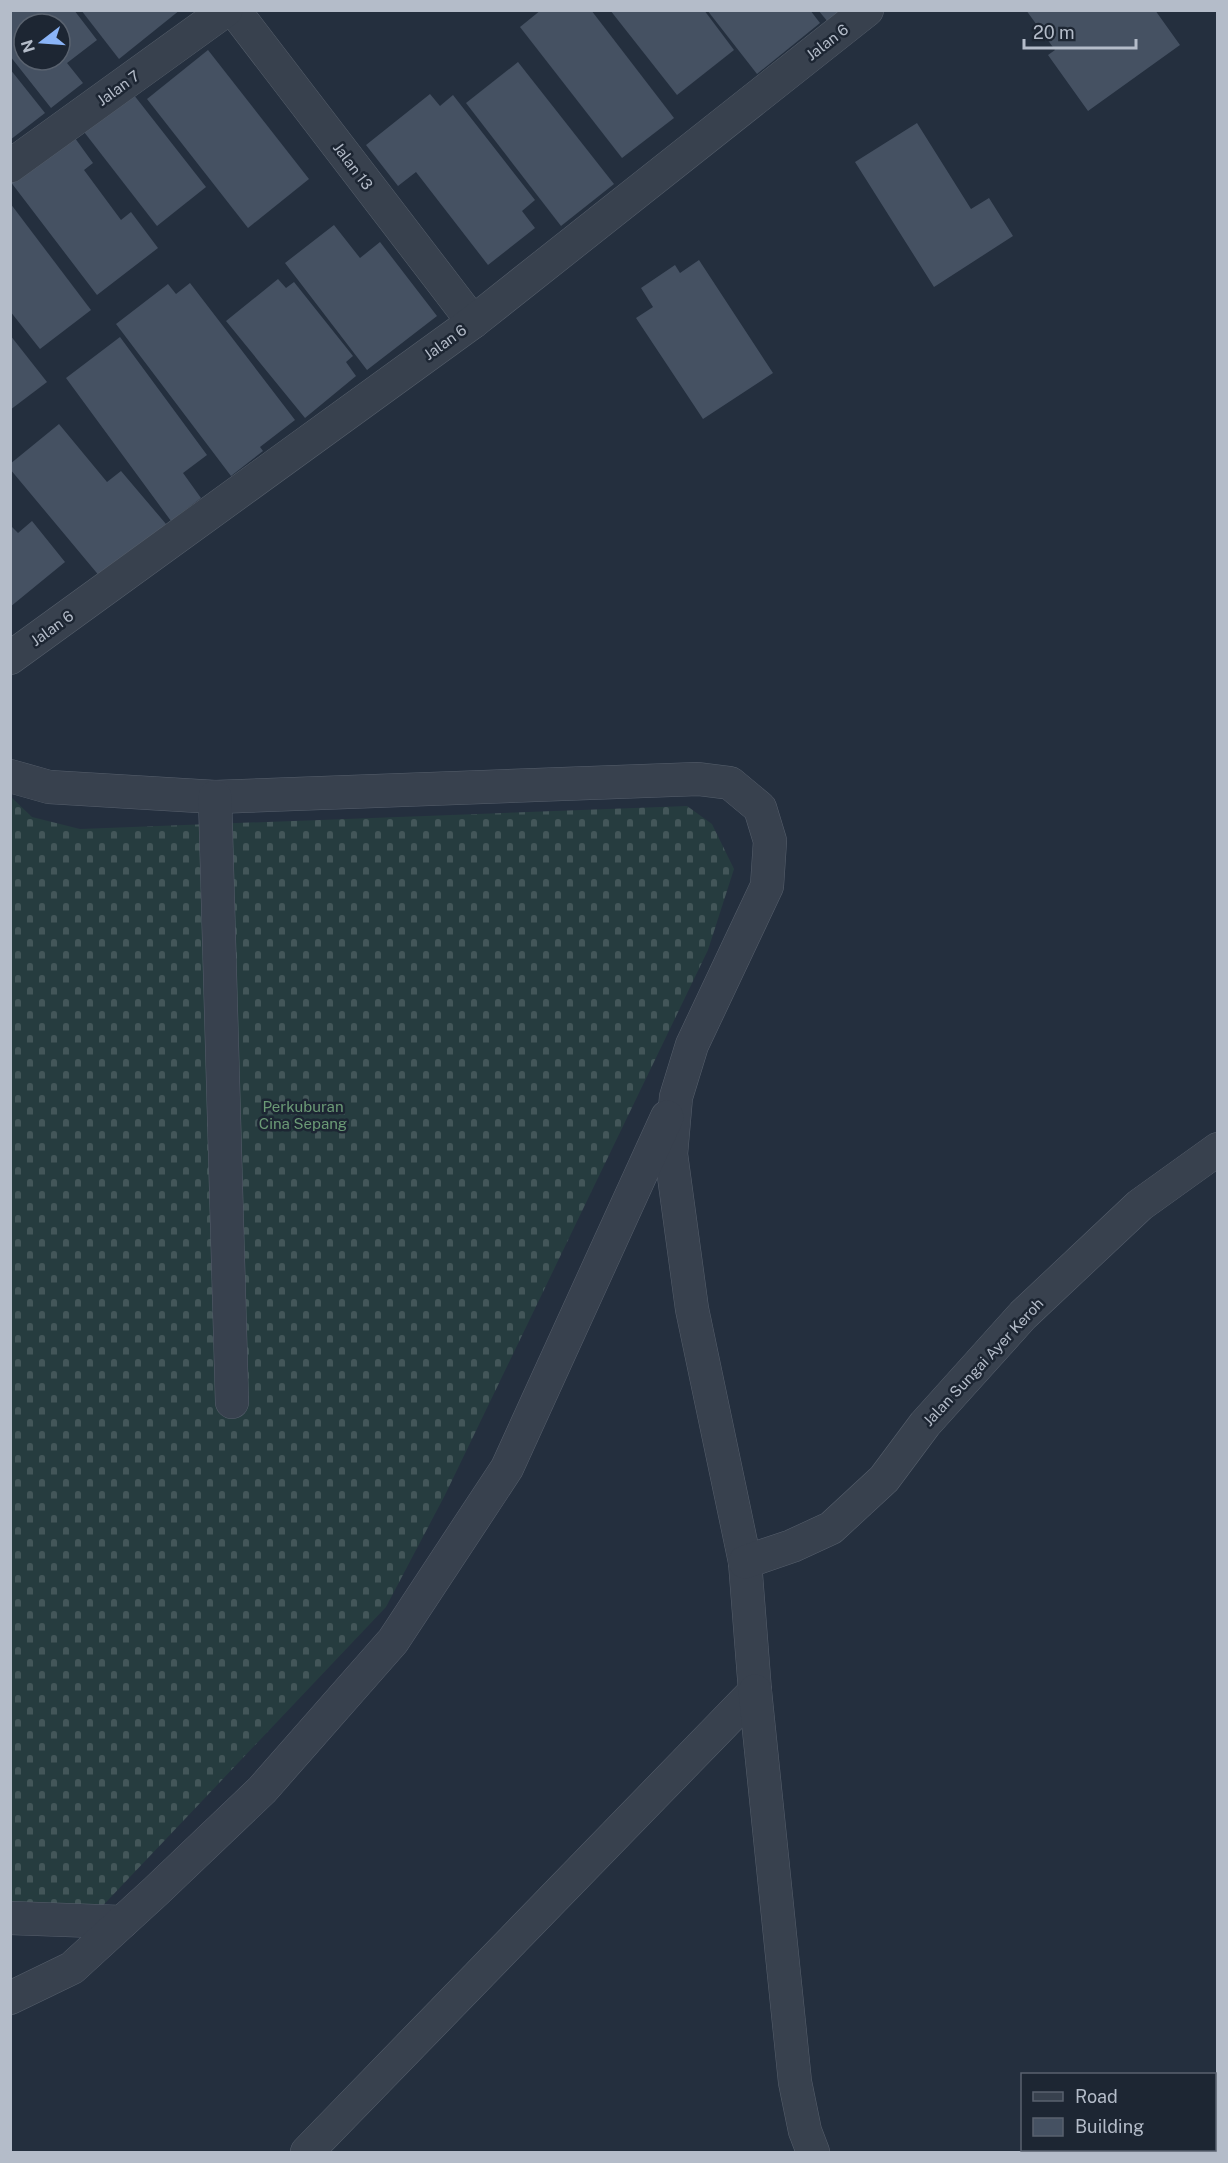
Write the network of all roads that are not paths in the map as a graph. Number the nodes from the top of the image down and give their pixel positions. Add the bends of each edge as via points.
1 (226, 10) edge
2 (234, 10) edge
3 (867, 10) edge
4 (10, 166) edge
5 (473, 322) junction
6 (10, 658) edge
7 (10, 776) edge
8 (215, 797) junction
9 (676, 1097) junction
10 (1218, 1149) edge
11 (232, 1402) dead end
12 (745, 1562) junction
13 (755, 1691) junction
14 (10, 1918) edge
15 (122, 1922) junction
16 (10, 1998) edge
17 (307, 2152) edge
18 (813, 2152) edge

1 - 4 street, Jalan 7
2 - 5 street, Jalan 13
3 - 5 street, Jalan 6
5 - 6 street, Jalan 6
7 - 8 street via 49,786
8 - 9 street via 687,779 730,783 760,808 770,841 767,886 692,1045
8 - 11 street
9 - 12 street via 670,1154 690,1298
9 - 15 street via 507,1468 393,1641 262,1790
10 - 12 street, Jalan Sungai Ayer Keroh via 1140,1205 1023,1315 925,1424 884,1479 831,1528
12 - 13 street
13 - 17 street
13 - 18 street via 795,2082
14 - 15 street
15 - 16 street via 72,1968

